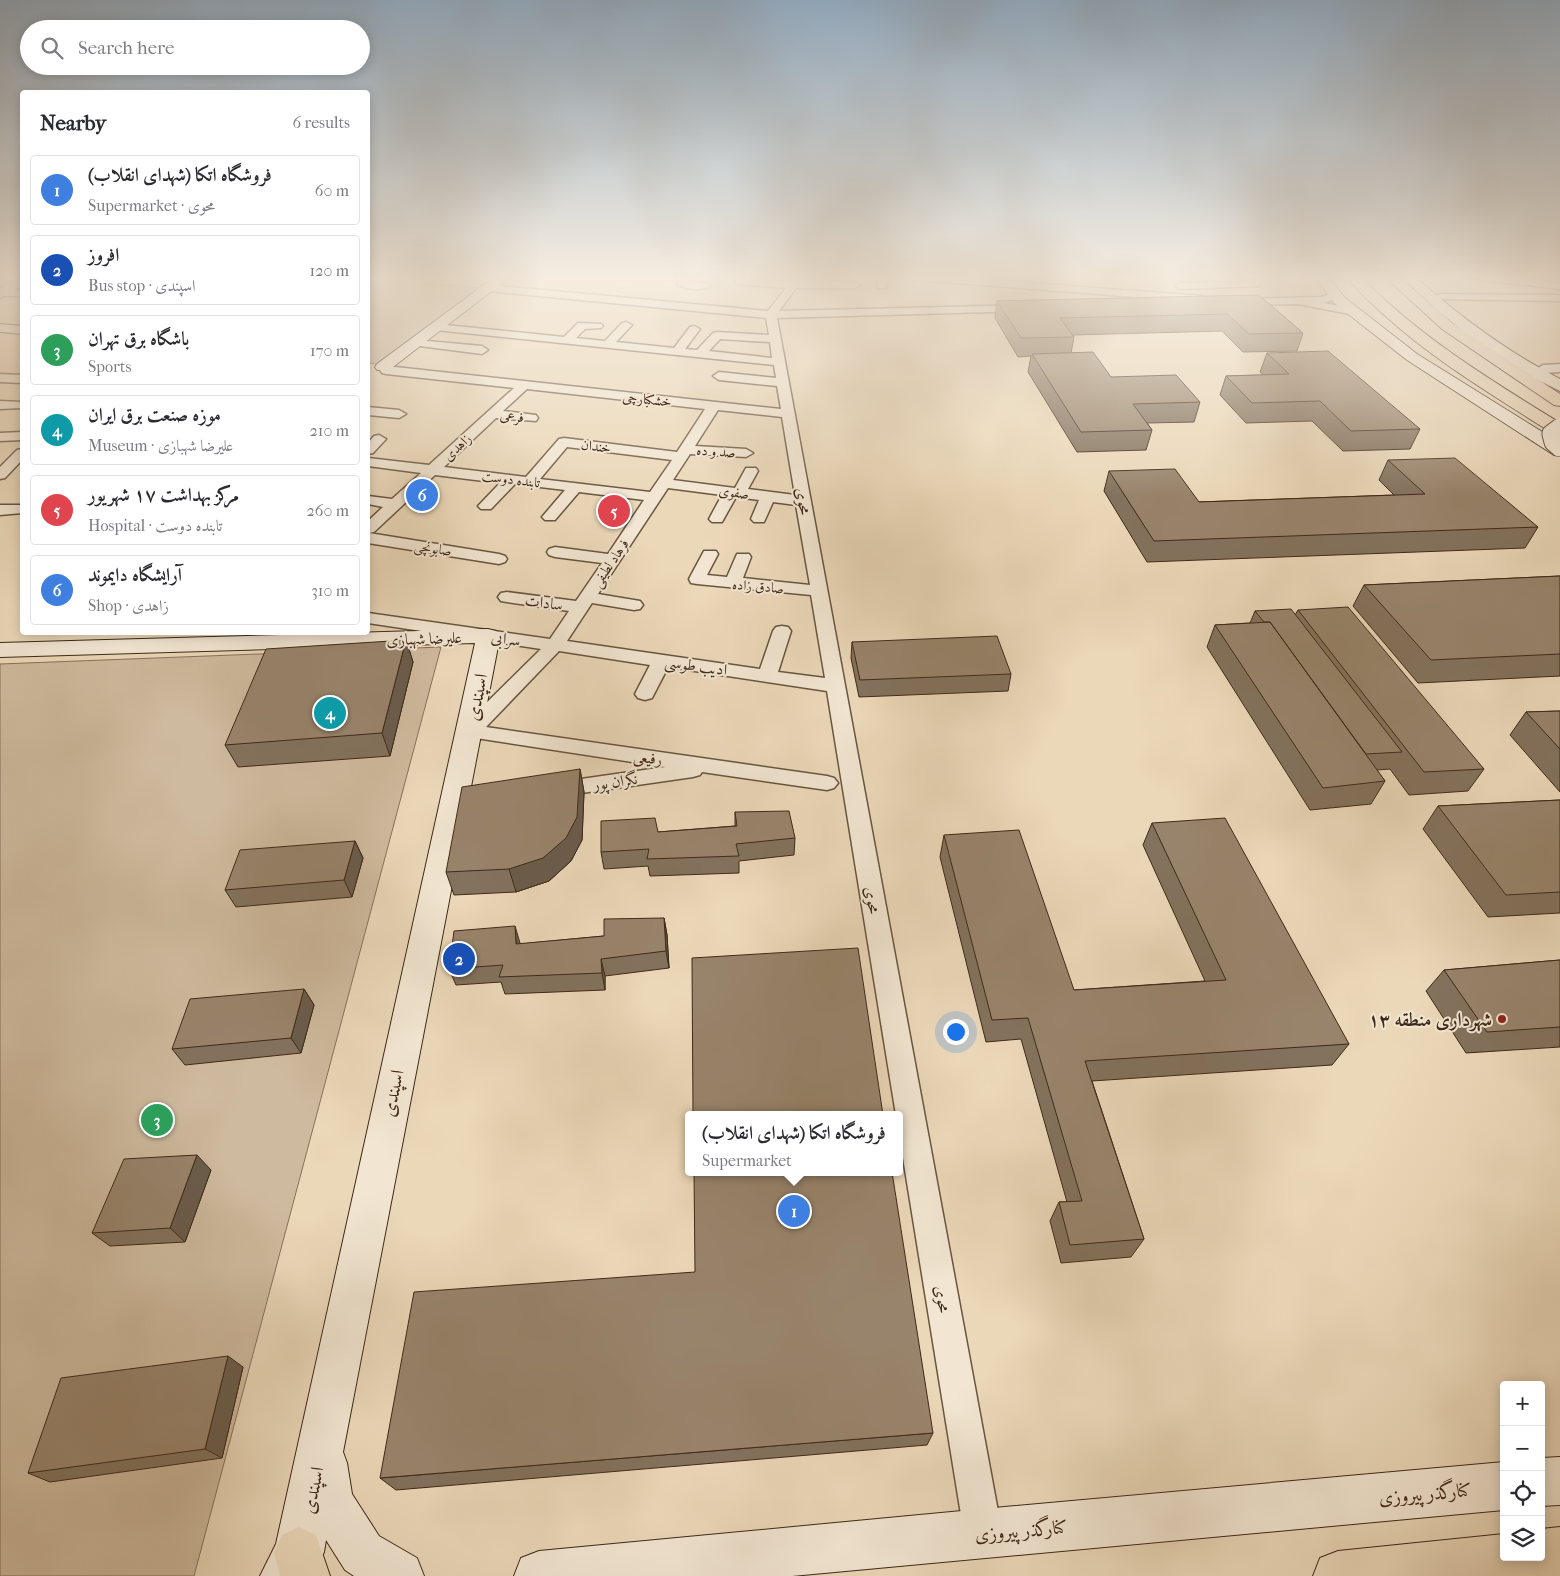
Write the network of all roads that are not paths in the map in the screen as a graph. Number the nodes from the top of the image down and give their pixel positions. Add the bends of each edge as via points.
1 (407, 350) edge
2 (478, 350) edge
3 (482, 350) dead end
4 (656, 350) edge
5 (704, 350) edge
6 (753, 350) edge
7 (778, 350) edge
8 (1403, 350) edge
9 (1413, 350) edge
10 (1438, 350) edge
11 (1483, 350) edge
12 (1497, 350) edge
13 (1514, 350) edge
14 (678, 352) joint
15 (700, 354) junction
16 (780, 361) junction
17 (1560, 368) edge
18 (1543, 369) junction
19 (377, 370) edge
20 (719, 376) dead end
21 (1444, 376) junction
22 (0, 378) edge
23 (20, 379) edge
24 (1560, 379) edge
25 (524, 385) junction
26 (1560, 386) edge
27 (1560, 400) edge
28 (0, 405) edge
29 (20, 405) dead end
30 (713, 406) junction
31 (370, 411) edge
32 (399, 414) dead end
33 (492, 414) junction
34 (789, 414) junction
35 (531, 418) dead end
36 (1560, 429) edge
37 (20, 436) edge
38 (0, 437) edge
39 (379, 439) dead end
40 (370, 448) edge
41 (1560, 449) edge
42 (683, 453) junction
43 (746, 453) dead end
44 (20, 459) edge
45 (370, 462) edge
46 (432, 470) junction
47 (751, 471) dead end
48 (0, 475) edge
49 (511, 480) junction
50 (530, 482) junction
51 (663, 483) junction
52 (575, 488) junction
53 (735, 492) junction
54 (768, 496) junction
55 (654, 498) junction
56 (370, 500) edge
57 (804, 501) junction
58 (394, 504) junction
59 (486, 506) dead end
60 (20, 509) edge
61 (0, 510) edge
62 (550, 517) dead end
63 (717, 519) dead end
64 (759, 519) dead end
65 (370, 527) edge
66 (370, 538) edge
67 (555, 552) dead end
68 (710, 554) dead end
69 (743, 556) dead end
70 (499, 559) dead end
71 (612, 559) junction
72 (733, 583) junction
73 (820, 591) junction
74 (507, 597) dead end
75 (584, 602) junction
76 (634, 605) dead end
77 (370, 618) edge
78 (782, 630) dead end
79 (22, 635) edge
80 (488, 636) junction
81 (555, 646) junction
82 (1, 650) edge
83 (662, 660) junction
84 (767, 675) junction
85 (836, 686) junction
86 (645, 694) dead end
87 (470, 731) junction
88 (718, 767) junction
89 (827, 783) dead end
90 (531, 792) edge
91 (321, 1446) junction
92 (1560, 1481) edge
93 (1545, 1482) edge
94 (1500, 1486) edge
95 (983, 1533) junction
96 (1560, 1552) edge
97 (1545, 1554) edge
98 (1500, 1559) edge
99 (296, 1568) edge
100 (400, 1576) edge
101 (539, 1576) edge
102 (1338, 1576) edge

1 - 19 main road
2 - 3 street
4 - 14 street
5 - 15 street
6 - 16 street
7 - 16 street, محوی
8 - 21 main road
9 - 21 main road
10 - 36 main road
11 - 27 main road
12 - 26 main road
13 - 18 main road
14 - 15 street
15 - 16 street
16 - 20 street
16 - 34 street, محوی
17 - 18 street
18 - 24 main road
19 - 25 street, خشکبارچی
21 - 41 main road
22 - 23 street
25 - 30 street, خشکبارچی
25 - 33 street, زاهدی
28 - 29 street
30 - 34 street, خشکبارچی
30 - 42 street, فرهاد لطیفی
31 - 32 street
33 - 35 street, فرعی
33 - 46 street, زاهدی
34 - 57 street, محوی
36 - 41 main road, bridge via 1552,434
37 - 38 street
39 - 40 street
42 - 43 street, صد و ده
42 - 50 street, خندان via 564,442
42 - 51 street, فرهاد لطیفی
44 - 48 street
45 - 46 street, تابنده دوست
46 - 49 street, تابنده دوست
46 - 58 street, زاهدی
47 - 53 street
49 - 50 street, تابنده دوست
49 - 59 street
50 - 52 street, تابنده دوست
51 - 53 street, صفوی
51 - 55 street, فرهاد لطیفی
52 - 55 street, تابنده دوست
52 - 62 street
53 - 54 street, صفوی
53 - 63 street
54 - 57 street, صفوی
54 - 64 street
55 - 71 street, فرهاد لطیفی
56 - 58 street
57 - 73 street, محوی
58 - 65 street, زاهدی
60 - 61 street
66 - 70 street, صابونچی
67 - 71 street
68 - 72 street, صادق زاده via 697,579
69 - 72 street
71 - 75 street, فرهاد لطیفی
72 - 73 street, صادق زاده
73 - 85 street, محوی
74 - 75 street, سادات
75 - 76 street
75 - 81 street, فرهاد لطیفی
77 - 80 street, سرابی
78 - 84 street
79 - 82 main road
80 - 81 street, سرابی
80 - 82 main road, علیرضا شهبازی
80 - 87 main road, اسپندی
81 - 83 street, ادیب طوسی
81 - 87 street, فرهاد لطیفی
83 - 84 street, ادیب طوسی
83 - 86 street
84 - 85 street, ادیب طوسی
85 - 95 street, محوی
87 - 88 street, رفیعی
87 - 91 main road, اسپندی via 462,802 343,1330
88 - 89 street, رفیعی
88 - 90 street, نگران پور
91 - 99 main road, اسپندی
91 - 100 main road via 329,1502 362,1553
92 - 93 main road
94 - 95 main road, کنارگذر پیروزی
95 - 101 main road, کنارگذر پیروزی
96 - 97 main road
98 - 102 main road

